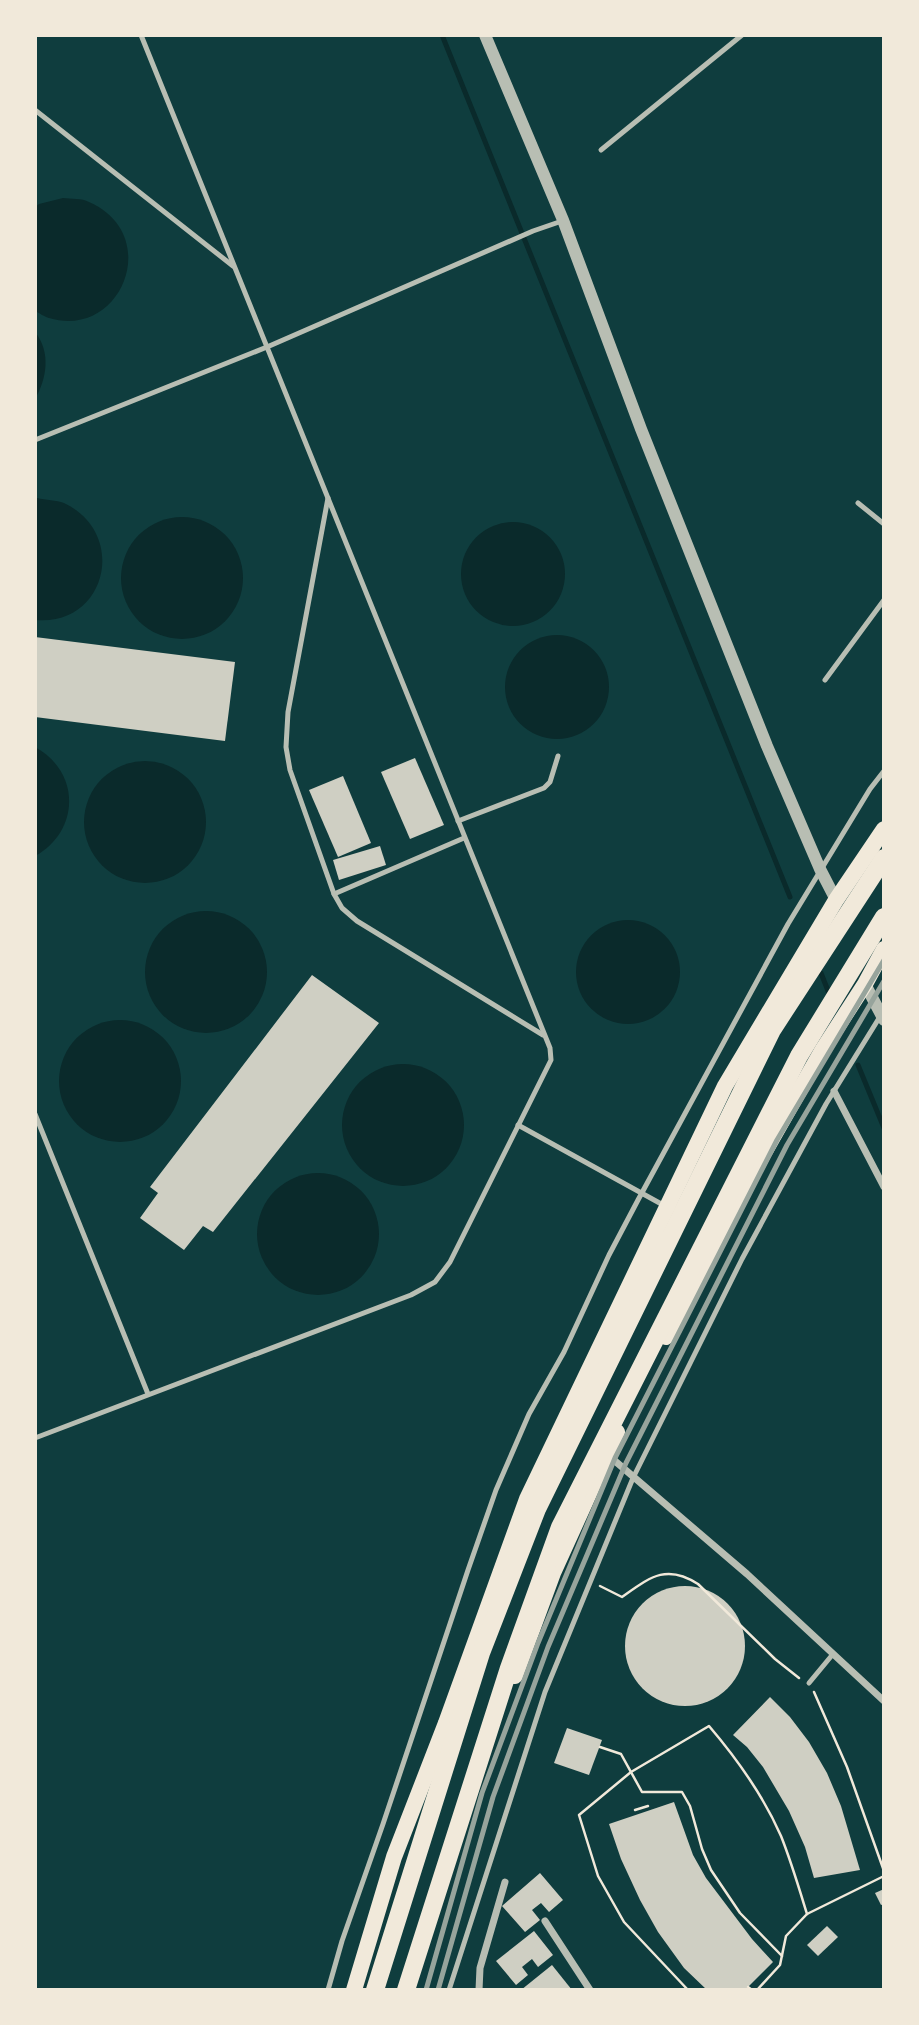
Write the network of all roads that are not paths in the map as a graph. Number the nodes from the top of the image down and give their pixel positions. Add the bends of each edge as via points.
1 (141, 35) edge
2 (485, 35) edge
3 (742, 35) edge
4 (35, 110) edge
5 (601, 150) dead end
6 (563, 220) junction
7 (235, 268) junction
8 (267, 347) junction
9 (35, 440) edge
10 (328, 498) junction
11 (858, 503) dead end
12 (884, 524) edge
13 (884, 600) edge
14 (825, 680) dead end
15 (558, 756) dead end
16 (884, 771) edge
17 (458, 821) junction
18 (884, 829) edge
19 (464, 838) junction
20 (884, 858) edge
21 (820, 869) junction
22 (334, 894) junction
23 (836, 901) junction
24 (884, 917) edge
25 (884, 949) edge
26 (865, 984) junction
27 (883, 1014) edge
28 (544, 1036) junction
29 (834, 1091) junction
30 (35, 1114) edge
31 (518, 1125) junction
32 (884, 1187) edge
33 (642, 1193) junction
34 (667, 1207) junction
35 (148, 1394) junction
36 (35, 1438) edge
37 (607, 1454) junction
38 (633, 1478) junction
39 (834, 1654) junction
40 (809, 1683) road end
41 (884, 1701) edge
42 (505, 1882) dead end
43 (545, 1921) dead end
44 (328, 1990) edge
45 (354, 1990) edge
46 (375, 1990) edge
47 (407, 1990) edge
48 (415, 1990) edge
49 (449, 1990) edge
50 (479, 1990) edge
51 (589, 1990) edge

1 - 7 lane
2 - 6 street
3 - 5 lane
4 - 7 lane
6 - 8 lane
6 - 21 street via 695,568
7 - 8 lane
8 - 9 lane
8 - 10 lane
10 - 17 lane
10 - 22 lane via 288,712 286,747
11 - 12 lane
13 - 14 lane
15 - 17 lane via 544,788
16 - 21 lane
17 - 19 lane
18 - 23 main road
19 - 22 lane
19 - 28 lane
20 - 46 highway via 772,1030 537,1509 481,1653
21 - 23 street
21 - 33 lane
22 - 28 lane via 357,921
23 - 34 main road via 725,1086
24 - 47 highway via 799,1056 560,1527 509,1668
25 - 26 main road
26 - 27 street
26 - 37 main road via 761,1158
27 - 29 lane
28 - 31 lane via 551,1060
29 - 32 street
29 - 38 lane via 741,1259
30 - 35 lane
31 - 33 lane
31 - 35 lane via 450,1262 435,1282
33 - 34 lane
33 - 44 lane via 529,1414 496,1490
34 - 45 main road via 527,1499 394,1857
35 - 36 lane
37 - 38 street
37 - 48 main road via 553,1573 509,1693
38 - 39 street
38 - 49 lane via 545,1692
39 - 40 lane
39 - 41 street
42 - 50 street via 480,1968
43 - 51 street

